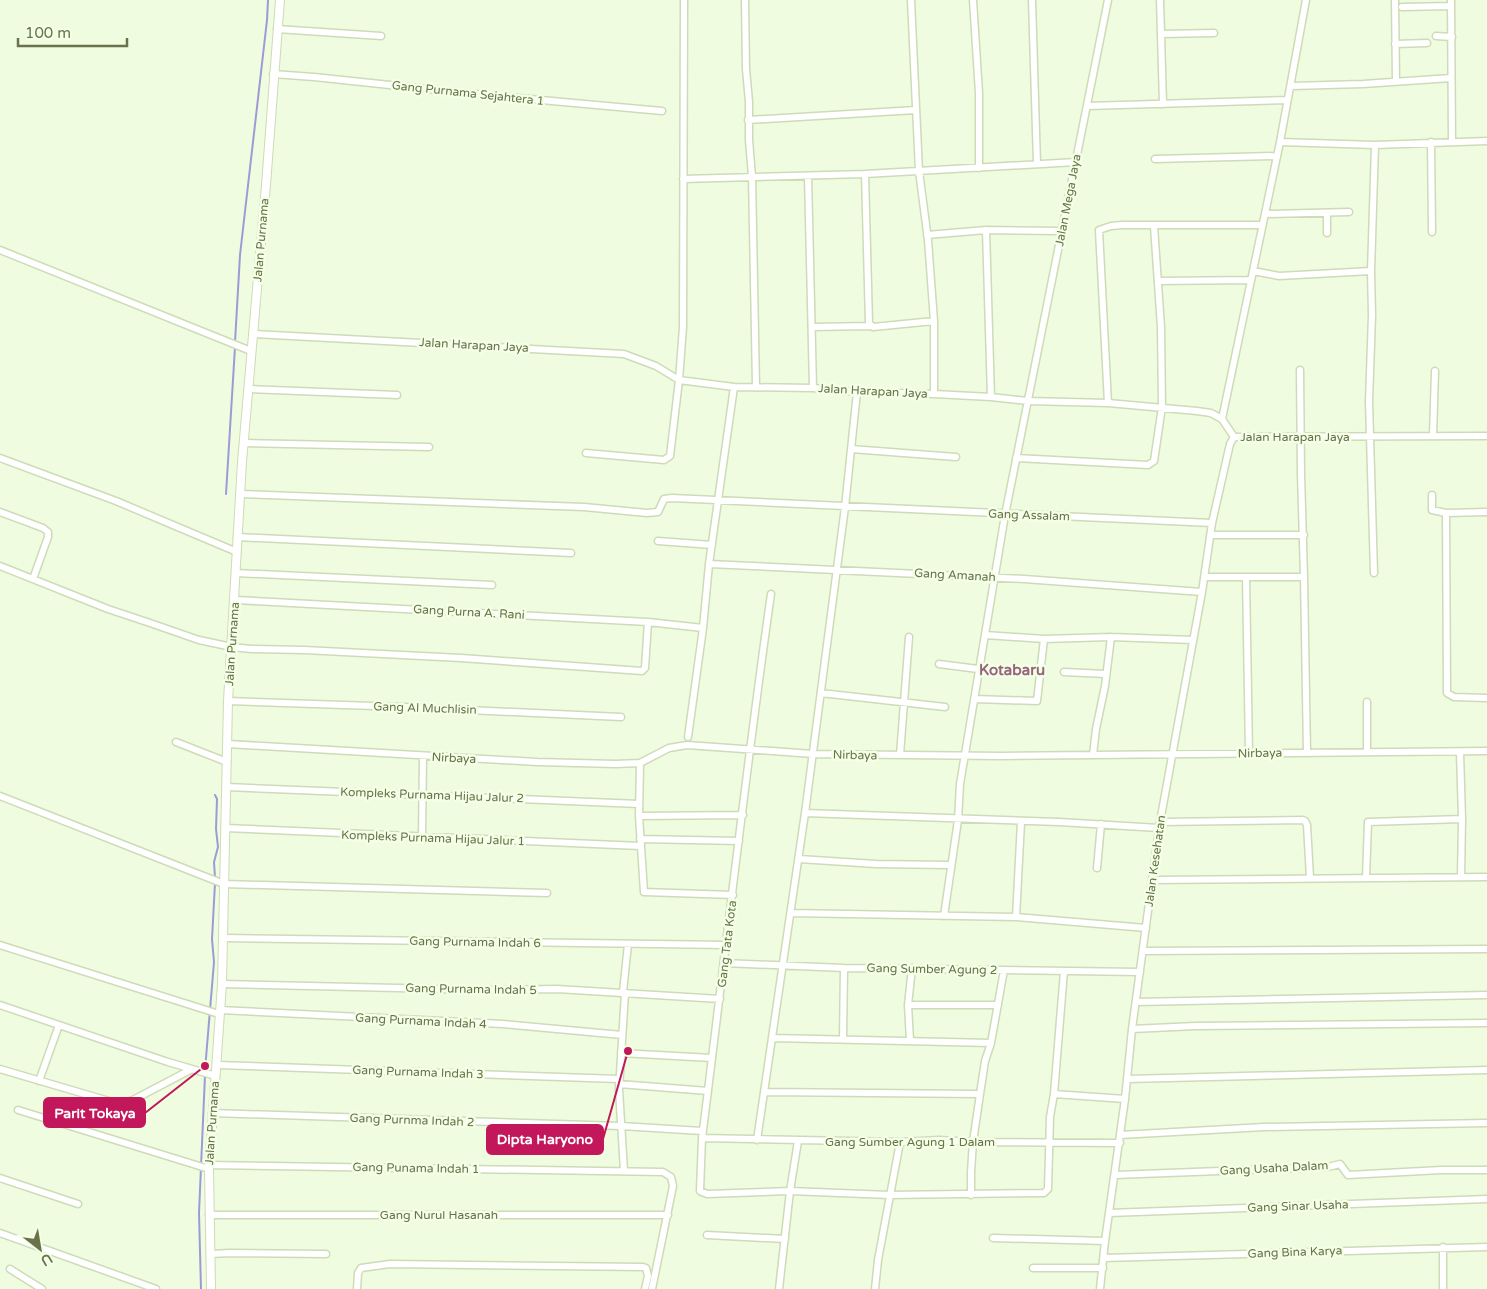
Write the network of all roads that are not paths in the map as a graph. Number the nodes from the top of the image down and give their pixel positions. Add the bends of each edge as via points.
1 (280, 0) edge
2 (684, 0) edge
3 (745, 0) edge
4 (911, 0) edge
5 (973, 0) edge
6 (1032, 0) edge
7 (1108, 0) edge
8 (1160, 0) edge
9 (1306, 0) edge
10 (1395, 0) edge
11 (1451, 3) edge
12 (1402, 7) dead end
13 (277, 30) junction
14 (1214, 33) dead end
15 (1161, 34) junction
16 (381, 36) dead end
17 (1436, 36) dead end
18 (1452, 37) junction
19 (1427, 43) dead end
20 (1395, 44) junction
21 (274, 74) junction
22 (1451, 78) junction
23 (1396, 81) junction
24 (1291, 86) junction
25 (1287, 100) junction
26 (1163, 104) junction
27 (1087, 106) junction
28 (916, 110) junction
29 (662, 111) dead end
30 (748, 120) junction
31 (1452, 141) junction
32 (1487, 141) edge
33 (1280, 142) junction
34 (1431, 142) junction
35 (1375, 145) junction
36 (1277, 156) junction
37 (1155, 159) dead end
38 (1076, 162) junction
39 (1037, 164) junction
40 (980, 168) junction
41 (919, 171) junction
42 (865, 174) junction
43 (752, 176) junction
44 (808, 176) junction
45 (683, 179) junction
46 (1349, 212) dead end
47 (1327, 213) junction
48 (1265, 214) junction
49 (1262, 225) junction
50 (1154, 226) junction
51 (986, 230) junction
52 (1062, 231) junction
53 (1432, 232) dead end
54 (1327, 233) dead end
55 (927, 234) junction
56 (0, 250) edge
57 (1371, 270) junction
58 (1253, 271) junction
59 (1251, 280) junction
60 (1158, 281) junction
61 (934, 321) junction
62 (871, 326) junction
63 (812, 327) junction
64 (253, 334) junction
65 (251, 351) junction
66 (1300, 370) dead end
67 (1435, 371) dead end
68 (680, 380) junction
69 (756, 386) junction
70 (734, 387) junction
71 (813, 388) junction
72 (248, 389) junction
73 (857, 392) junction
74 (934, 394) junction
75 (397, 395) dead end
76 (991, 397) junction
77 (1028, 401) junction
78 (1108, 403) junction
79 (1162, 407) junction
80 (1222, 419) junction
81 (1433, 436) junction
82 (1487, 436) edge
83 (1234, 437) junction
84 (1302, 437) junction
85 (1370, 437) junction
86 (244, 443) junction
87 (429, 447) dead end
88 (851, 449) junction
89 (586, 453) dead end
90 (956, 457) dead end
91 (0, 458) edge
92 (1016, 458) junction
93 (240, 494) junction
94 (1432, 495) dead end
95 (718, 501) junction
96 (845, 507) junction
97 (0, 512) edge
98 (1487, 512) edge
99 (1446, 513) junction
100 (1005, 514) junction
101 (1212, 523) junction
102 (1211, 535) junction
103 (1304, 535) junction
104 (237, 537) junction
105 (658, 541) dead end
106 (712, 545) junction
107 (237, 552) junction
108 (571, 553) dead end
109 (709, 564) junction
110 (0, 566) edge
111 (837, 569) junction
112 (236, 573) junction
113 (1374, 573) dead end
114 (1304, 576) junction
115 (1204, 577) junction
116 (1246, 577) junction
117 (996, 578) junction
118 (34, 579) junction
119 (492, 586) dead end
120 (1202, 592) junction
121 (771, 594) dead end
122 (235, 600) junction
123 (648, 622) junction
124 (703, 628) junction
125 (985, 635) junction
126 (910, 637) dead end
127 (1111, 637) junction
128 (1044, 639) junction
129 (1193, 640) junction
130 (232, 647) junction
131 (939, 664) dead end
132 (978, 669) junction
133 (1064, 672) dead end
134 (1106, 674) junction
135 (821, 693) junction
136 (1487, 698) edge
137 (975, 699) junction
138 (228, 701) junction
139 (905, 702) junction
140 (1368, 702) dead end
141 (945, 707) dead end
142 (621, 717) dead end
143 (687, 741) junction
144 (176, 742) dead end
145 (228, 744) junction
146 (749, 749) junction
147 (1487, 751) edge
148 (1367, 752) junction
149 (1460, 752) junction
150 (1249, 753) junction
151 (1307, 753) junction
152 (813, 754) junction
153 (1172, 754) junction
154 (900, 755) junction
155 (965, 755) junction
156 (1093, 755) junction
157 (423, 756) junction
158 (227, 762) junction
159 (640, 763) junction
160 (226, 787) junction
161 (422, 795) junction
162 (0, 796) edge
163 (639, 804) junction
164 (805, 813) junction
165 (743, 815) junction
166 (639, 816) junction
167 (1462, 819) junction
168 (958, 820) junction
169 (1021, 822) junction
170 (1101, 824) junction
171 (1160, 825) junction
172 (226, 828) junction
173 (422, 837) junction
174 (739, 841) junction
175 (640, 843) junction
176 (798, 859) junction
177 (950, 865) junction
178 (1097, 868) dead end
179 (1461, 876) junction
180 (1487, 877) edge
181 (1310, 878) junction
182 (1366, 878) junction
183 (1152, 880) junction
184 (218, 882) junction
185 (547, 892) dead end
186 (733, 896) junction
187 (791, 913) junction
188 (944, 916) junction
189 (1016, 917) junction
190 (1146, 928) junction
191 (224, 938) junction
192 (628, 944) junction
193 (0, 945) edge
194 (726, 945) junction
195 (1487, 949) edge
196 (1142, 952) junction
197 (724, 963) junction
198 (784, 965) junction
199 (844, 968) junction
200 (912, 968) junction
201 (1004, 970) junction
202 (1064, 971) junction
203 (1140, 972) junction
204 (222, 984) junction
205 (624, 992) junction
206 (1487, 995) edge
207 (720, 999) junction
208 (1136, 1002) junction
209 (0, 1005) edge
210 (908, 1005) junction
211 (998, 1006) junction
212 (218, 1012) junction
213 (1487, 1023) edge
214 (59, 1025) junction
215 (1132, 1030) junction
216 (622, 1035) junction
217 (773, 1038) junction
218 (843, 1039) junction
219 (910, 1041) junction
220 (991, 1043) junction
221 (621, 1053) junction
222 (712, 1058) junction
223 (217, 1065) junction
224 (0, 1068) edge
225 (192, 1069) junction
226 (1487, 1070) edge
227 (213, 1076) junction
228 (1127, 1079) junction
229 (39, 1081) junction
230 (619, 1082) junction
231 (708, 1091) junction
232 (765, 1092) junction
233 (980, 1094) junction
234 (1054, 1094) junction
235 (1125, 1100) junction
236 (18, 1110) dead end
237 (212, 1113) junction
238 (1487, 1123) edge
239 (621, 1126) junction
240 (702, 1135) junction
241 (1120, 1135) junction
242 (757, 1140) junction
243 (798, 1141) junction
244 (900, 1142) junction
245 (973, 1142) junction
246 (1049, 1142) junction
247 (1120, 1143) junction
248 (207, 1167) junction
249 (1487, 1170) edge
250 (624, 1171) junction
251 (1115, 1175) junction
252 (0, 1178) edge
253 (790, 1191) junction
254 (889, 1195) junction
255 (971, 1195) junction
256 (1487, 1199) edge
257 (78, 1204) dead end
258 (1109, 1213) junction
259 (209, 1215) junction
260 (668, 1215) junction
261 (0, 1234) edge
262 (707, 1235) dead end
263 (785, 1238) junction
264 (993, 1238) dead end
265 (1105, 1241) junction
266 (1443, 1247) junction
267 (1487, 1247) edge
268 (211, 1254) junction
269 (326, 1254) dead end
270 (1104, 1258) junction
271 (1033, 1268) dead end
272 (1103, 1268) junction
273 (10, 1269) dead end
274 (42, 1289) edge
275 (156, 1289) edge
276 (211, 1289) edge
277 (357, 1289) edge
278 (645, 1289) edge
279 (652, 1289) edge
280 (779, 1289) edge
281 (875, 1289) edge
282 (1100, 1289) edge
283 (1443, 1289) edge

1 - 13 street, Jalan Purnama
2 - 45 street
3 - 30 street
4 - 28 street
5 - 40 street
6 - 39 street
7 - 27 street, Jalan Mega Jaya
8 - 15 street
9 - 24 street
10 - 20 street
11 - 12 street
11 - 18 street
13 - 16 street
13 - 21 street, Jalan Purnama
14 - 15 street
15 - 26 street
17 - 18 street
18 - 22 street
19 - 20 street
20 - 23 street
21 - 29 street, Gang Purnama Sejahtera 1
21 - 64 street, Jalan Purnama
22 - 23 street
22 - 31 street
23 - 24 street
24 - 25 street
25 - 26 street
25 - 33 street
26 - 27 street
27 - 38 street, Jalan Mega Jaya
28 - 30 street
28 - 41 street
30 - 43 street
31 - 32 street
31 - 34 street
33 - 35 street
33 - 36 street
34 - 35 street
34 - 53 street
35 - 57 street
36 - 37 street
36 - 48 street
38 - 39 street
38 - 52 street, Jalan Mega Jaya
39 - 40 street
40 - 41 street
41 - 42 street
41 - 55 street
42 - 44 street
42 - 62 street
43 - 44 street
43 - 45 street
43 - 69 street
44 - 63 street
45 - 68 street
46 - 47 street
47 - 48 street
47 - 54 street
48 - 49 street
49 - 50 street
49 - 58 street
50 - 60 street
50 - 78 street via 1111,226 1099,230
51 - 52 street
51 - 55 street
51 - 76 street
52 - 77 street, Jalan Mega Jaya
55 - 61 street
56 - 65 street
57 - 58 street via 1279,276
57 - 85 street
58 - 59 street
59 - 60 street
59 - 80 street
60 - 79 street
61 - 62 street
61 - 74 street
62 - 63 street
63 - 71 street
64 - 65 street, Jalan Purnama
64 - 68 street, Jalan Harapan Jaya via 624,354 656,366
65 - 72 street, Jalan Purnama
66 - 84 street
67 - 81 street
68 - 70 street, Jalan Harapan Jaya
68 - 89 street via 668,458
69 - 70 street, Jalan Harapan Jaya
69 - 71 street, Jalan Harapan Jaya
70 - 95 street
71 - 73 street, Jalan Harapan Jaya
72 - 75 street
72 - 86 street, Jalan Purnama
73 - 74 street, Jalan Harapan Jaya
73 - 88 street
74 - 76 street, Jalan Harapan Jaya
76 - 77 street, Jalan Harapan Jaya
77 - 78 street, Jalan Harapan Jaya
77 - 92 street, Jalan Mega Jaya
78 - 79 street, Jalan Harapan Jaya
79 - 80 street, Jalan Harapan Jaya via 1211,413
79 - 92 street via 1154,461 1148,465
80 - 83 street, Jalan Harapan Jaya
81 - 82 street, Jalan Harapan Jaya
81 - 85 street, Jalan Harapan Jaya
83 - 84 street, Jalan Harapan Jaya
83 - 101 street, Jalan Kesehatan
84 - 85 street, Jalan Harapan Jaya
84 - 103 street via 1300,474
85 - 113 street
86 - 87 street
86 - 93 street, Jalan Purnama
88 - 90 street
88 - 96 street
91 - 107 street via 116,501
92 - 100 street, Jalan Mega Jaya
93 - 95 street, Gang Assalam via 584,507 655,513 666,498
93 - 104 street, Jalan Purnama
94 - 99 street via 1432,510
95 - 96 street, Gang Assalam
95 - 106 street
96 - 100 street, Gang Assalam
96 - 111 street
97 - 118 street via 48,532
98 - 99 street
99 - 136 street via 1447,693 1454,697
100 - 101 street, Gang Assalam
100 - 117 street, Jalan Mega Jaya
101 - 102 street, Jalan Kesehatan
102 - 103 street
102 - 115 street, Jalan Kesehatan
103 - 114 street
104 - 107 street, Jalan Purnama
104 - 108 street
105 - 106 street
106 - 109 street
107 - 112 street, Jalan Purnama
109 - 111 street, Gang Amanah
109 - 124 street
110 - 118 street
111 - 117 street, Gang Amanah
111 - 135 street
112 - 119 street
112 - 122 street, Jalan Purnama
114 - 116 street
114 - 151 street
115 - 116 street
115 - 120 street, Jalan Kesehatan
116 - 150 street
117 - 120 street, Gang Amanah
117 - 125 street, Jalan Mega Jaya
118 - 130 street via 199,640
120 - 129 street, Jalan Kesehatan
121 - 146 street, Gang Tata Kota
122 - 123 street, Gang Purna A. Rani
122 - 130 street, Jalan Purnama
123 - 124 street, Gang Purna A. Rani
123 - 130 street via 645,668 642,671
124 - 143 street
125 - 128 street
125 - 132 street, Jalan Mega Jaya
126 - 139 street
127 - 128 street
127 - 129 street
127 - 134 street
128 - 137 street via 1037,701
129 - 153 street, Jalan Kesehatan
130 - 138 street, Jalan Purnama
131 - 132 street
132 - 137 street, Jalan Mega Jaya
133 - 134 street
134 - 156 street
135 - 139 street
135 - 152 street
137 - 155 street, Jalan Mega Jaya
138 - 142 street, Gang Al Muchlisin
138 - 145 street, Jalan Purnama
139 - 141 street
139 - 154 street
140 - 148 street
143 - 146 street, Nirbaya
143 - 159 street, Nirbaya
144 - 158 street
145 - 157 street, Nirbaya
145 - 158 street, Jalan Purnama
146 - 152 street, Nirbaya
146 - 165 street, Gang Tata Kota
147 - 149 street, Nirbaya
148 - 149 street, Nirbaya
148 - 151 street, Nirbaya
149 - 167 street
150 - 151 street, Nirbaya
150 - 153 street, Nirbaya
152 - 154 street, Nirbaya
152 - 164 street
153 - 156 street, Nirbaya
153 - 171 street, Jalan Kesehatan
154 - 155 street, Nirbaya
155 - 156 street, Nirbaya
155 - 168 street, Jalan Mega Jaya
157 - 159 street, Nirbaya via 583,764
157 - 161 street
158 - 160 street, Jalan Purnama
159 - 163 street
160 - 161 street, Kompleks Purnama Hijau Jalur 2
160 - 172 street, Jalan Purnama
161 - 163 street, Kompleks Purnama Hijau Jalur 2
161 - 173 street
162 - 184 street
163 - 166 street
164 - 168 street
164 - 176 street
165 - 166 street
165 - 174 street, Gang Tata Kota
166 - 175 street
167 - 179 street
167 - 182 street via 1368,822
168 - 169 street
168 - 177 street, Jalan Mega Jaya
169 - 170 street
169 - 189 street
170 - 171 street
170 - 178 street
171 - 181 street via 1303,820 1307,825
171 - 183 street, Jalan Kesehatan
172 - 173 street, Kompleks Purnama Hijau Jalur 1
172 - 184 street, Jalan Purnama
173 - 175 street, Kompleks Purnama Hijau Jalur 1
174 - 175 street, Kompleks Purnama Hijau Jalur 1
174 - 186 street, Gang Tata Kota
175 - 186 street via 644,892
176 - 177 street
176 - 187 street
177 - 188 street, Jalan Mega Jaya
179 - 180 street
179 - 182 street
181 - 182 street
181 - 183 street
183 - 190 street, Jalan Kesehatan
184 - 185 street
184 - 191 street, Jalan Purnama
186 - 194 street, Gang Tata Kota
187 - 188 street
187 - 198 street
188 - 189 street
189 - 190 street
190 - 196 street, Jalan Kesehatan
191 - 192 street, Gang Purnama Indah 6
191 - 204 street, Jalan Purnama
192 - 194 street, Gang Purnama Indah 6
192 - 205 street
193 - 212 street, Gang Purnama Indah 4
194 - 197 street, Gang Tata Kota
195 - 196 street
196 - 203 street, Jalan Kesehatan
197 - 198 street, Gang Sumber Agung 2
197 - 207 street, Gang Tata Kota
198 - 199 street, Gang Sumber Agung 2
198 - 217 street
199 - 200 street, Gang Sumber Agung 2
199 - 218 street
200 - 201 street, Gang Sumber Agung 2
200 - 210 street
201 - 202 street, Gang Sumber Agung 2
201 - 211 street
202 - 203 street, Gang Sumber Agung 2
202 - 234 street
203 - 208 street, Jalan Kesehatan
204 - 205 street, Gang Purnama Indah 5
204 - 212 street, Jalan Purnama
205 - 207 street, Gang Purnama Indah 5
205 - 216 street
206 - 208 street
207 - 222 street, Gang Tata Kota
208 - 215 street, Jalan Kesehatan
209 - 214 street
210 - 211 street
210 - 219 street
211 - 220 street
212 - 216 street, Gang Purnama Indah 4 via 503,1024
212 - 223 street, Jalan Purnama
213 - 215 street via 1195,1026
214 - 225 street
214 - 229 street
215 - 228 street, Jalan Kesehatan
216 - 221 street
217 - 218 street
217 - 232 street
218 - 219 street
219 - 220 street
220 - 233 street
221 - 222 street
221 - 230 street
222 - 231 street, Gang Tata Kota
223 - 227 street, Jalan Purnama
223 - 230 street, Gang Purnama Indah 3
224 - 229 street
225 - 227 street
225 - 229 street via 119,1104
226 - 228 street
227 - 237 street, Jalan Purnama
228 - 235 street, Jalan Kesehatan
230 - 231 street, Gang Purnama Indah 3
230 - 239 street
231 - 240 street, Gang Tata Kota
232 - 233 street
232 - 242 street
233 - 245 street
234 - 235 street
234 - 246 street
235 - 241 street, Jalan Kesehatan
236 - 248 street, Gang Punama Indah 1
237 - 239 street, Gang Purnma Indah 2
237 - 248 street, Jalan Purnama
238 - 241 street via 1264,1127
239 - 240 street, Gang Purnma Indah 2
239 - 250 street
240 - 242 street, Gang Sumber Agung 1 Dalam
240 - 253 street, Gang Tata Kota via 699,1190 707,1194
241 - 247 street, Jalan Kesehatan
242 - 243 street, Gang Sumber Agung 1 Dalam
243 - 244 street, Gang Sumber Agung 1 Dalam
243 - 253 street
244 - 245 street, Gang Sumber Agung 1 Dalam
244 - 254 street
245 - 246 street, Gang Sumber Agung 1 Dalam
245 - 255 street
246 - 247 street, Gang Sumber Agung 1 Dalam
246 - 255 street via 1046,1192
247 - 251 street, Jalan Kesehatan
248 - 250 street, Gang Punama Indah 1
248 - 259 street, Jalan Purnama
249 - 251 street, Gang Usaha Dalam via 1348,1175 1340,1164
250 - 260 street, Gang Punama Indah 1 via 657,1171 670,1175 672,1186
251 - 258 street, Jalan Kesehatan
252 - 257 street
253 - 254 street
253 - 263 street
254 - 255 street
254 - 281 street
256 - 258 street, Gang Sinar Usaha
258 - 265 street, Jalan Kesehatan
259 - 260 street, Gang Nurul Hasanah
259 - 268 street, Jalan Purnama
260 - 279 street
261 - 275 street
262 - 263 street
263 - 280 street
264 - 265 street
265 - 270 street, Jalan Kesehatan
266 - 267 street, Gang Bina Karya
266 - 270 street, Gang Bina Karya
266 - 283 street
268 - 269 street
268 - 276 street, Jalan Purnama
270 - 272 street, Jalan Kesehatan
271 - 272 street
272 - 282 street, Jalan Kesehatan
273 - 274 street
277 - 278 street via 361,1268 390,1264 643,1267 648,1276

